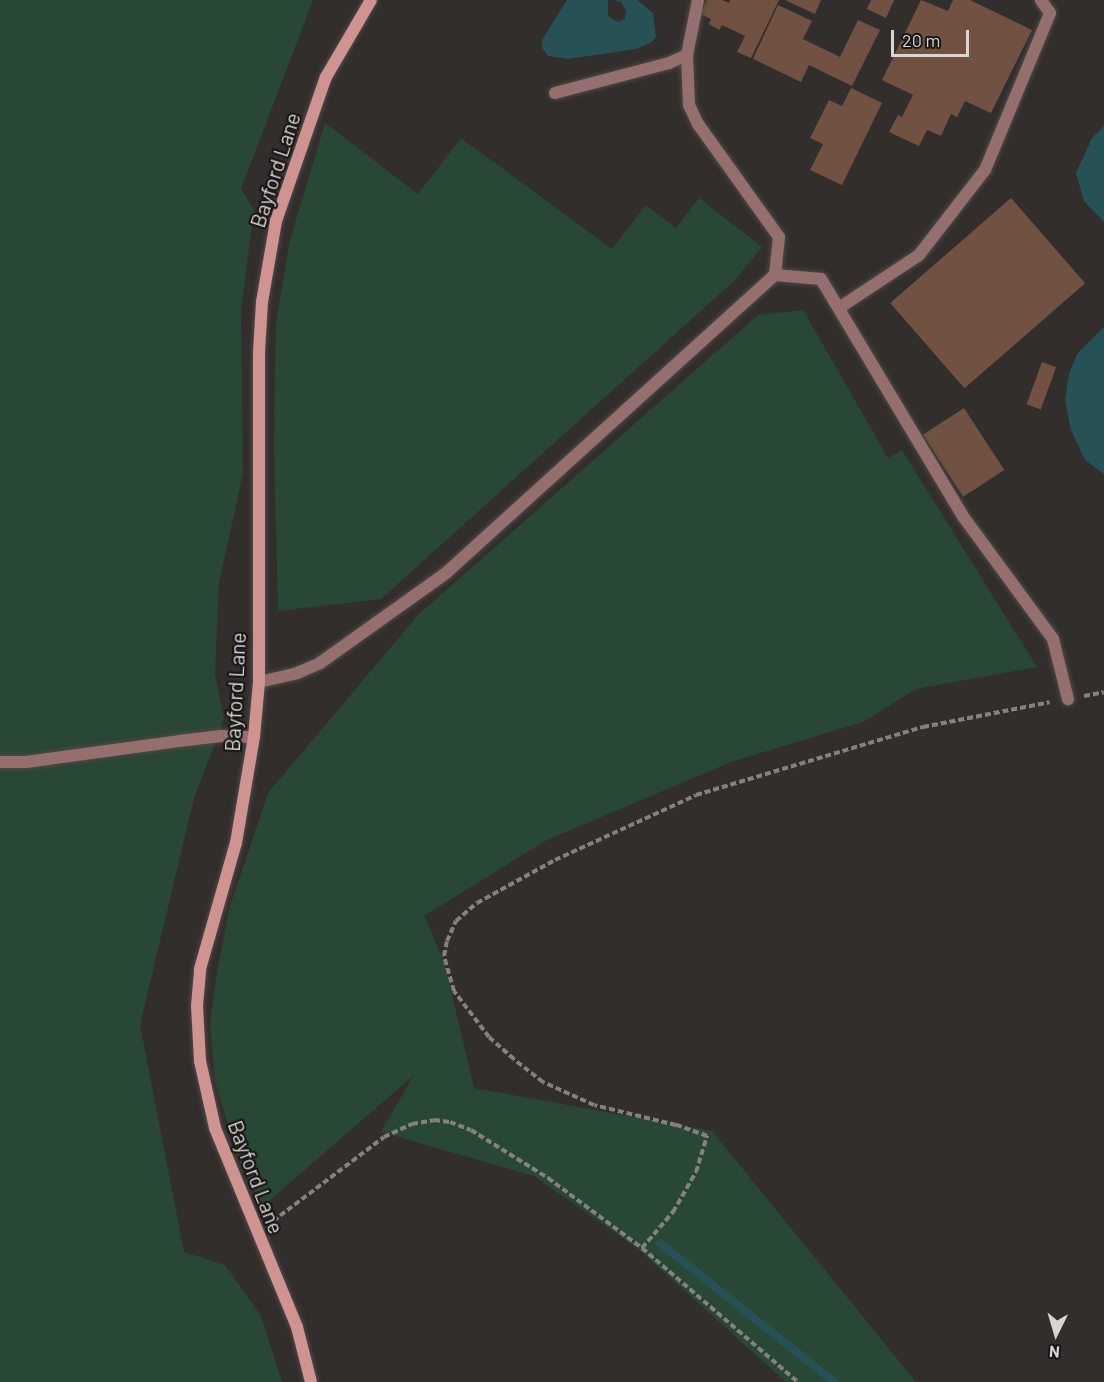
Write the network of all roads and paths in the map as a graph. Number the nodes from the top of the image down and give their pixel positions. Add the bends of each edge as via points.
1 (371, 0) edge
2 (698, 0) edge
3 (1041, 0) edge
4 (687, 55) junction
5 (555, 93) dead end
6 (776, 274) junction
7 (839, 308) junction
8 (259, 682) junction
9 (1104, 692) edge
10 (1068, 699) junction
11 (254, 737) junction
12 (0, 762) edge
13 (256, 1233) junction
14 (642, 1248) junction
15 (311, 1382) edge
16 (798, 1382) edge

1 - 8 street, Bayford Lane via 326,77 276,221 262,302 258,425
2 - 4 lane
3 - 7 lane via 1050,13 985,170 919,255
4 - 5 lane
4 - 6 lane via 689,105 779,237
6 - 7 lane via 821,279
6 - 8 lane via 446,573 320,663
7 - 10 lane via 962,515 1053,639
8 - 11 street, Bayford Lane
9 - 10 path
10 - 14 path via 923,727 696,795 555,860 477,903 456,921 444,956 454,991 489,1037 514,1059 543,1082 594,1105 706,1136 696,1172 674,1212
11 - 12 lane via 211,737 26,762
11 - 13 street, Bayford Lane via 237,843 200,969 196,1032 214,1128
13 - 14 path via 384,1137 412,1124 434,1120 471,1130 548,1178
13 - 15 street, Bayford Lane via 297,1327
14 - 16 path

